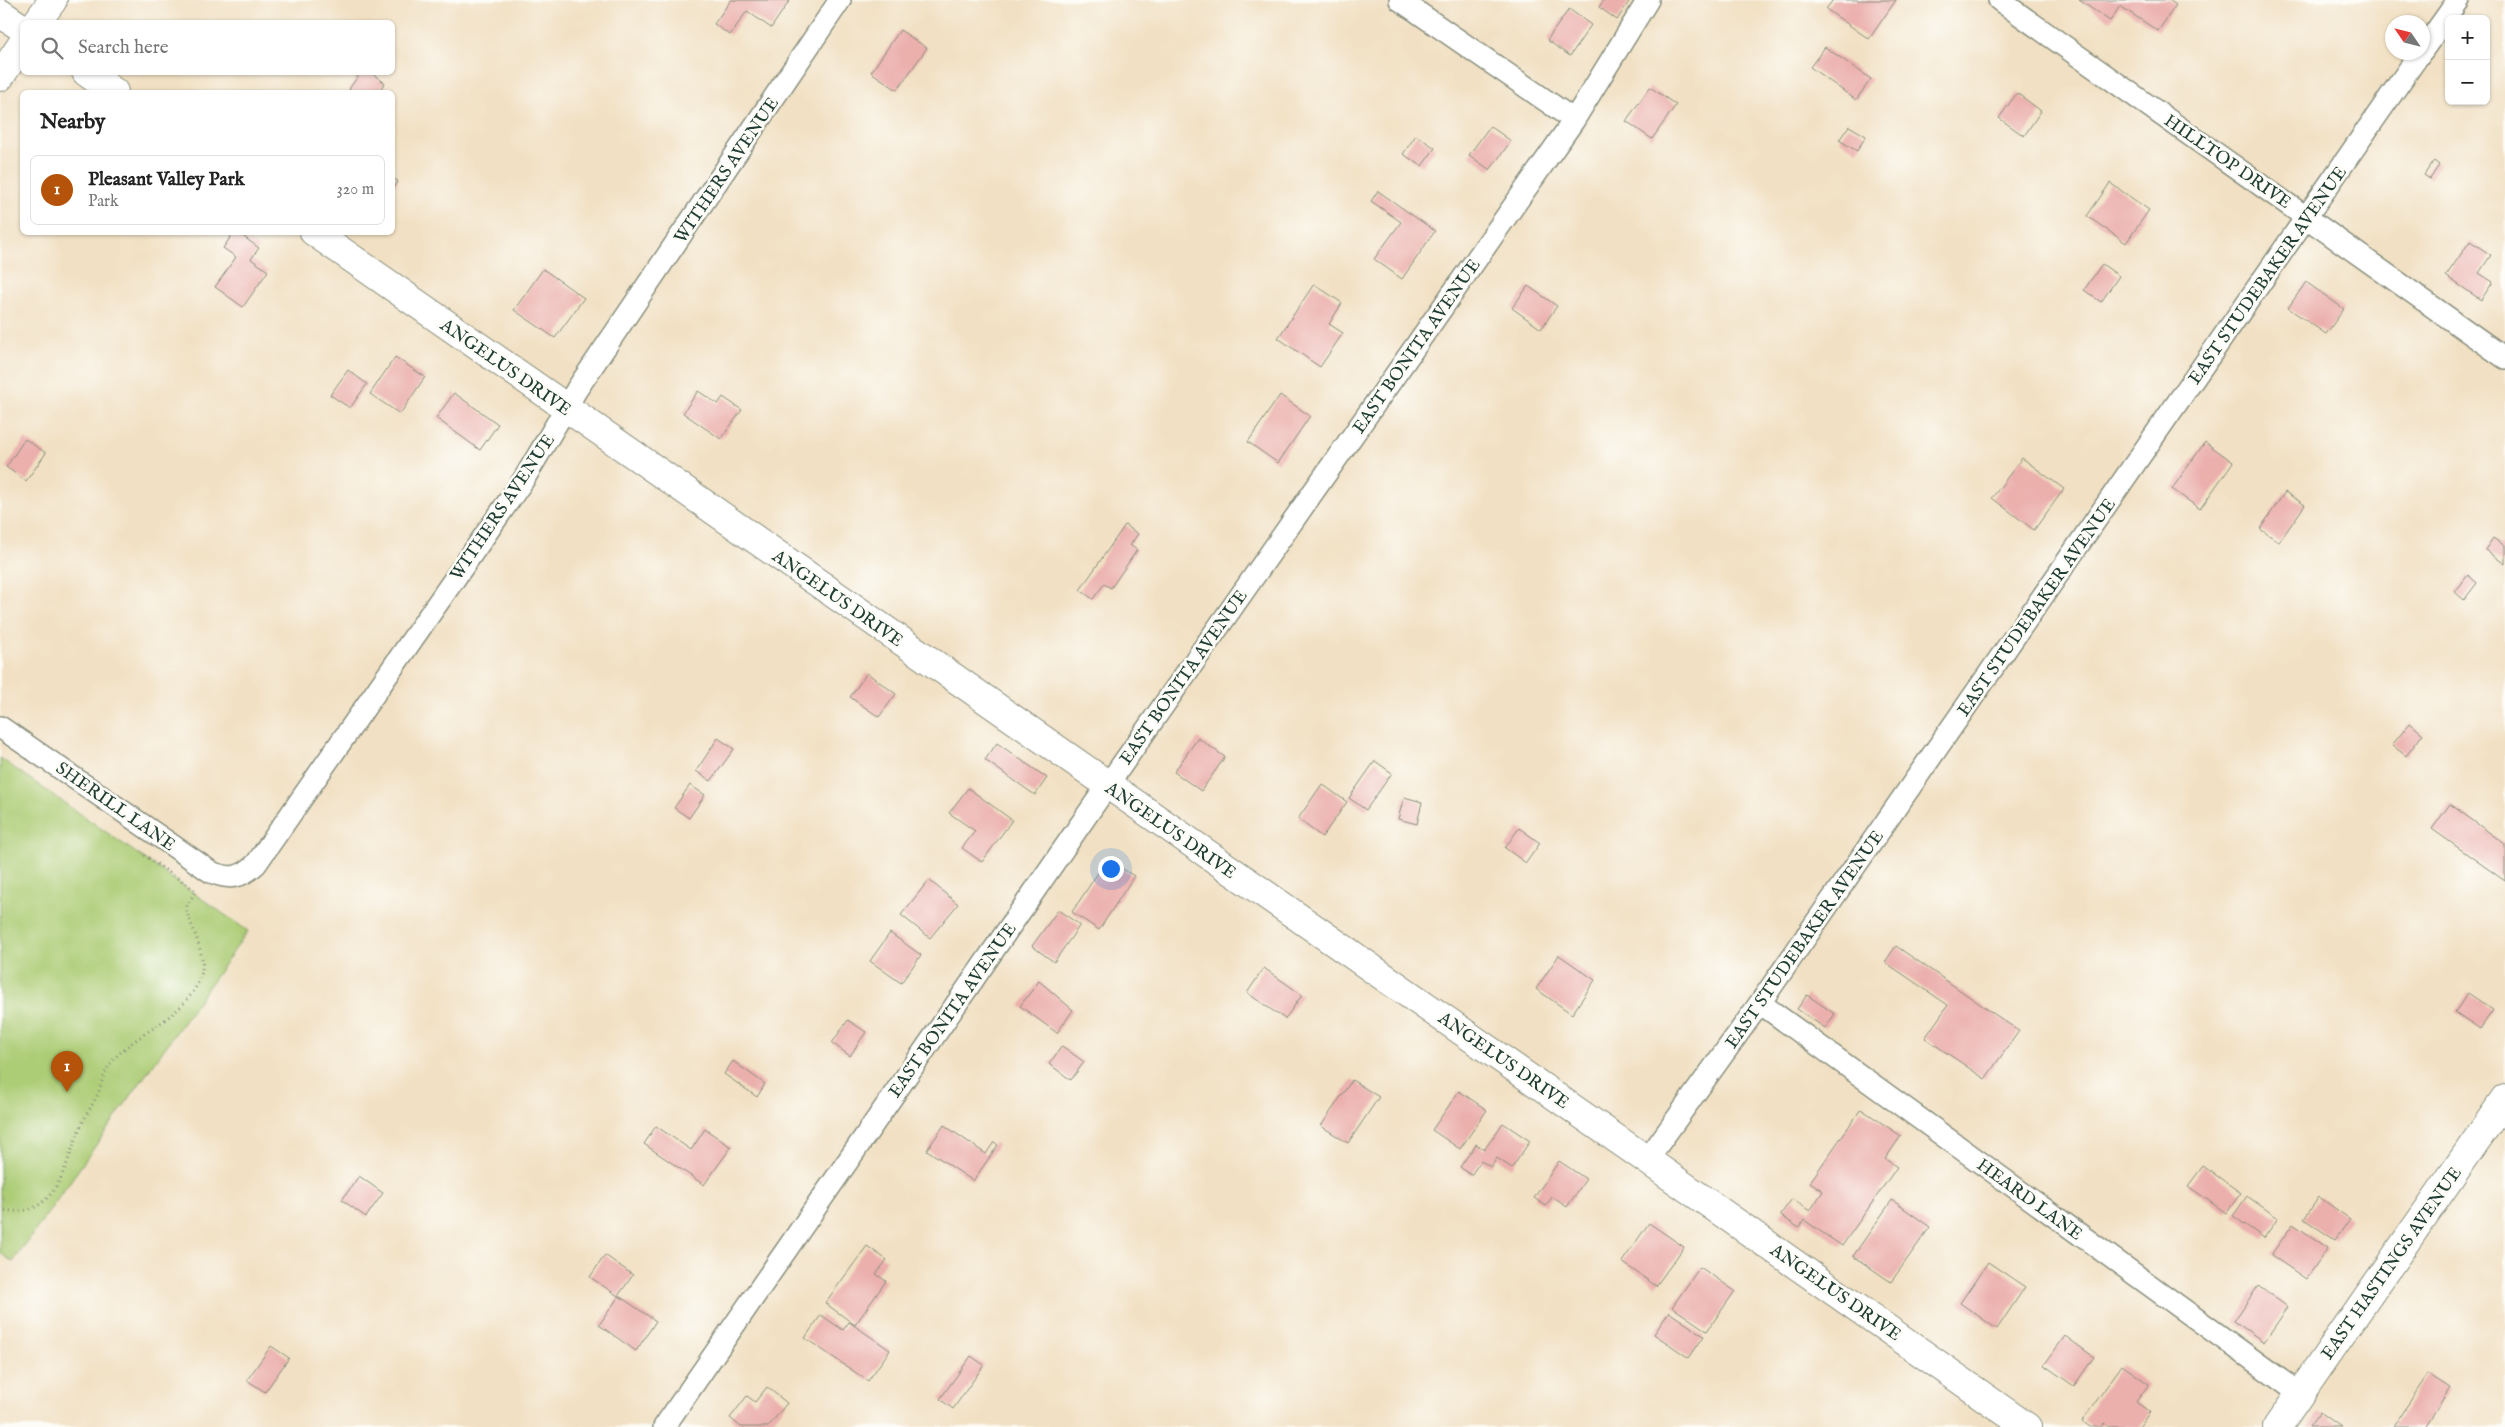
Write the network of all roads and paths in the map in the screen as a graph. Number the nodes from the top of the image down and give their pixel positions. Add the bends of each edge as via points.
1 (53, 0) edge
2 (840, 0) edge
3 (1400, 0) edge
4 (1648, 0) edge
5 (1999, 0) edge
6 (2458, 0) edge
7 (0, 13) edge
8 (38, 20) edge
9 (20, 27) edge
10 (2430, 40) edge
11 (20, 47) edge
12 (2416, 60) edge
13 (90, 75) edge
14 (0, 77) edge
15 (111, 90) edge
16 (1574, 120) junction
17 (2308, 217) junction
18 (318, 235) edge
19 (2505, 358) edge
20 (566, 408) junction
21 (0, 726) edge
22 (1107, 786) junction
23 (139, 851) dead end
24 (235, 878) joint
25 (1760, 1003) junction
26 (2505, 1099) edge
27 (1647, 1160) junction
28 (0, 1209) edge
29 (2300, 1394) junction
30 (664, 1427) edge
31 (2027, 1427) edge
32 (2277, 1427) edge

1 - 8 street
2 - 20 street, WITHERS AVENUE
3 - 16 street
4 - 16 street, EAST BONITA AVENUE
5 - 17 street, HILLTOP DRIVE
6 - 10 street, EAST STUDEBAKER AVENUE
7 - 9 street
11 - 14 street
12 - 17 street, EAST STUDEBAKER AVENUE
13 - 15 street
16 - 22 street, EAST BONITA AVENUE
17 - 19 street, HILLTOP DRIVE
17 - 25 street, EAST STUDEBAKER AVENUE
18 - 20 street, ANGELUS DRIVE
20 - 22 street, ANGELUS DRIVE
20 - 24 street, WITHERS AVENUE via 524,479 256,864
21 - 24 street, SHERILL LANE via 211,872
22 - 27 street, ANGELUS DRIVE
22 - 30 street, EAST BONITA AVENUE
23 - 28 path via 196,891 186,905 200,954 201,976 196,987 172,1015 110,1064 48,1199 24,1210
25 - 27 street, EAST STUDEBAKER AVENUE
25 - 29 street, HEARD LANE
26 - 29 street, EAST HASTINGS AVENUE
27 - 31 street, ANGELUS DRIVE
29 - 32 street, EAST HASTINGS AVENUE

